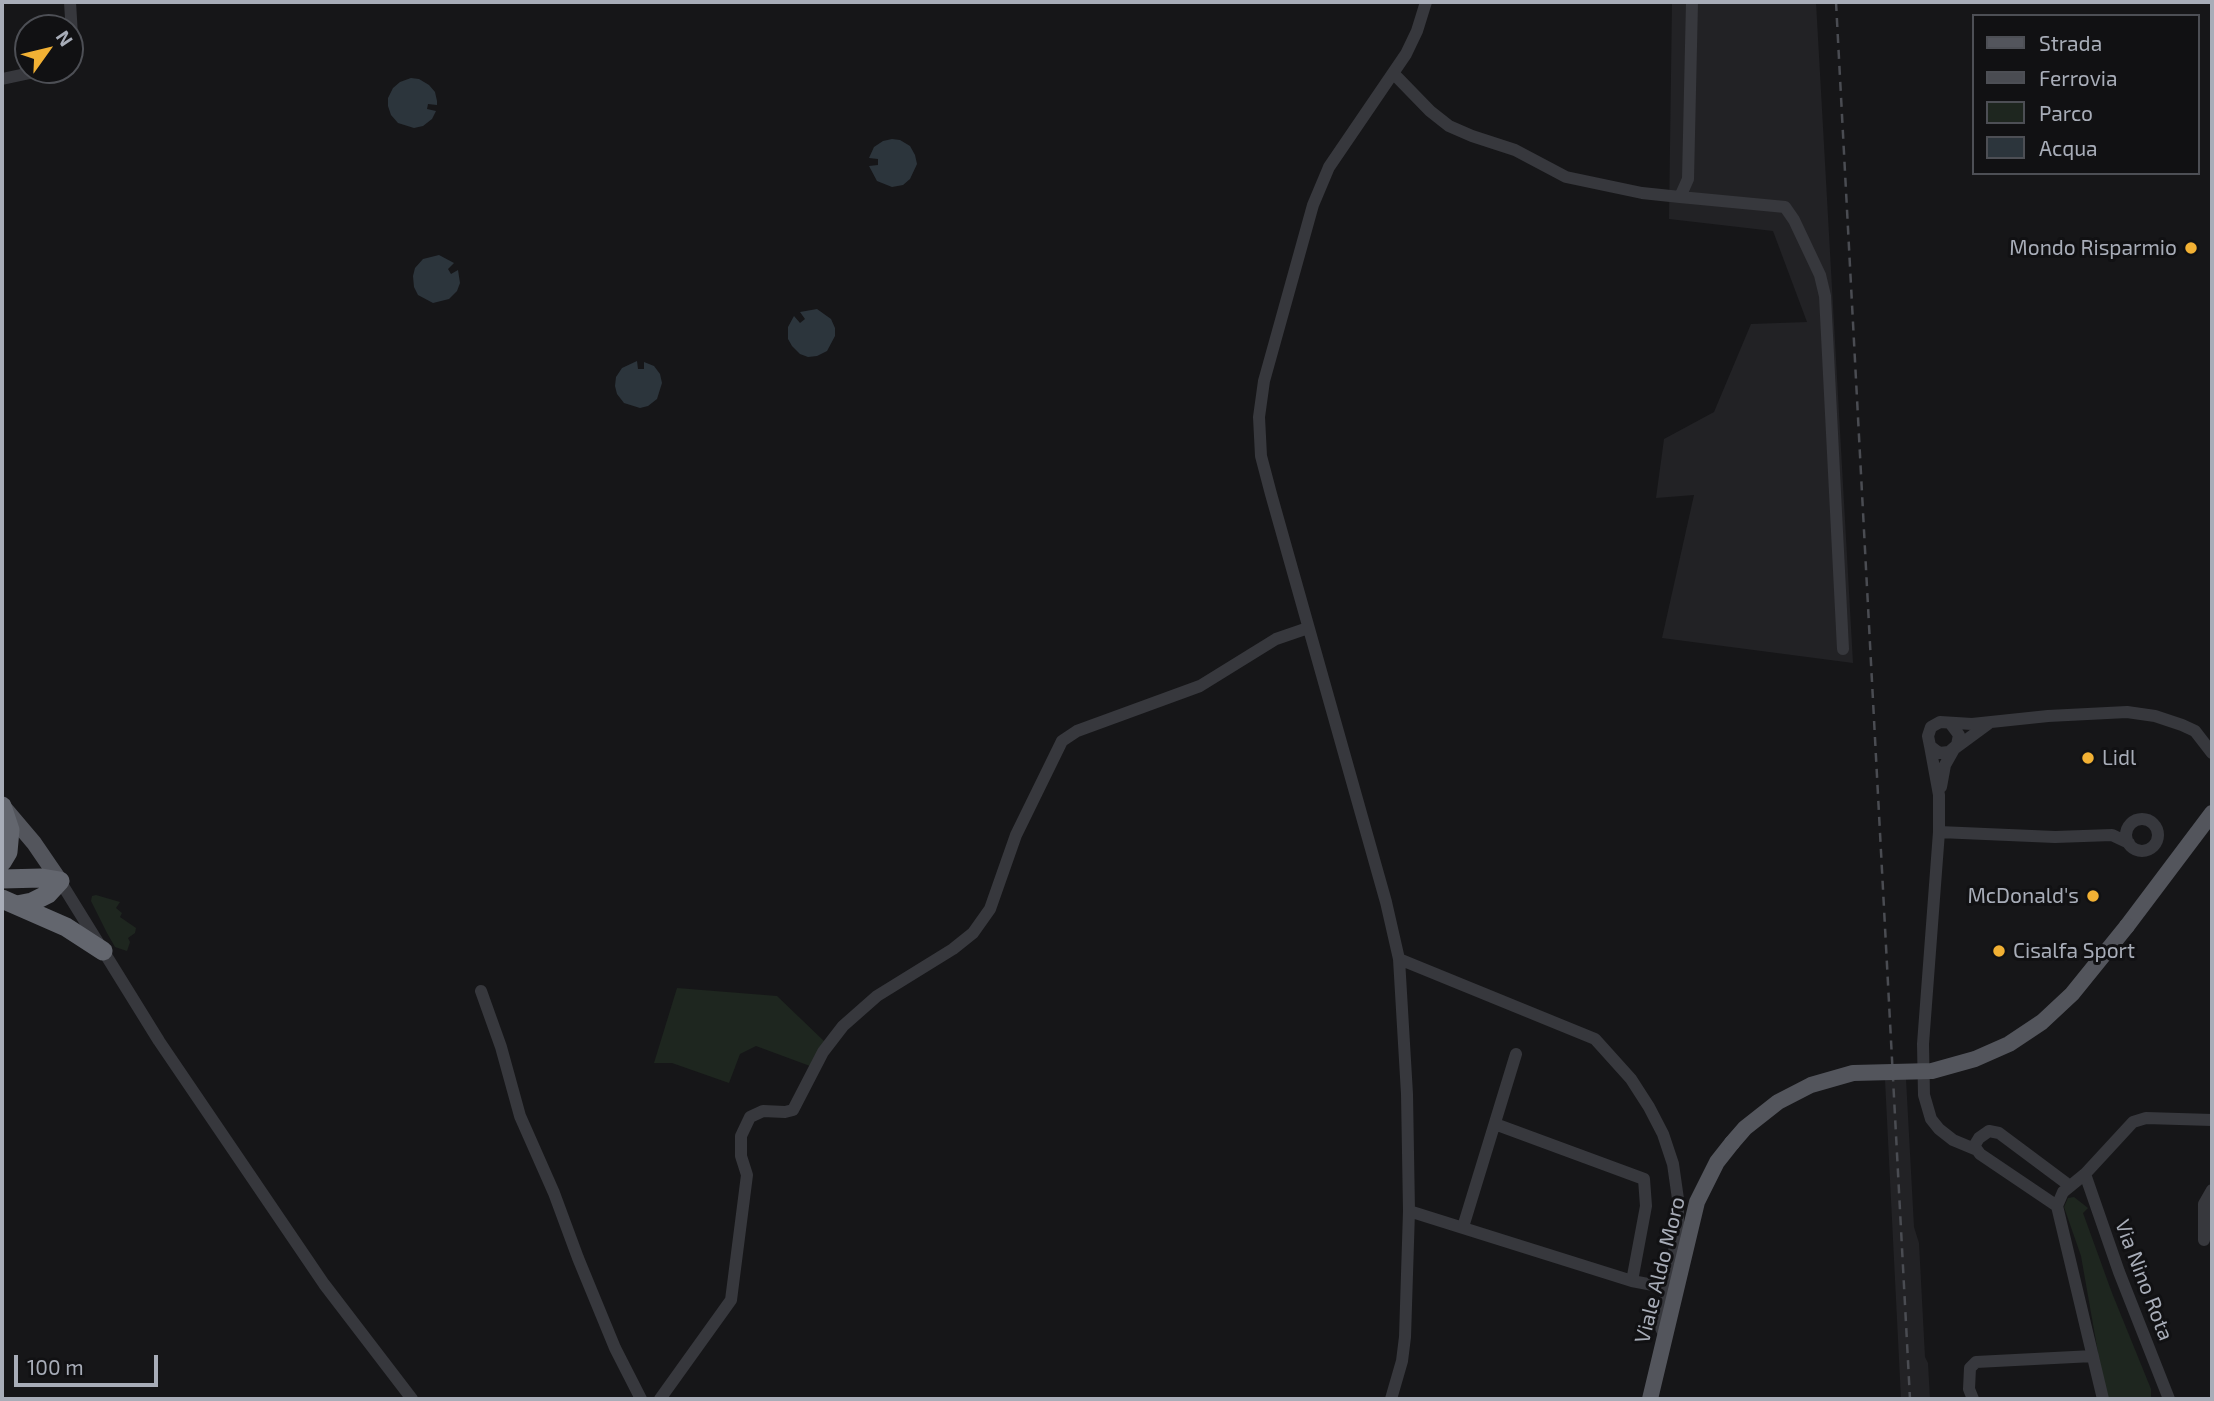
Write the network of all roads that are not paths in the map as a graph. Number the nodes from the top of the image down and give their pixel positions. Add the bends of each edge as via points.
1 (1426, 2) edge
2 (1692, 2) edge
3 (1394, 74) junction
4 (1680, 197) junction
5 (1308, 628) junction
6 (1843, 649) dead end
7 (1993, 721) junction
8 (1950, 723) junction
9 (1930, 746) junction
10 (2210, 748) edge
11 (1954, 749) junction
12 (1939, 794) junction
13 (2, 806) edge
14 (2212, 813) edge
15 (2129, 825) junction
16 (1939, 832) junction
17 (2112, 835) junction
18 (2129, 843) junction
19 (2, 862) edge
20 (2, 879) edge
21 (60, 881) junction
22 (9, 902) edge
23 (103, 951) junction
24 (1399, 959) junction
25 (481, 990) dead end
26 (1516, 1054) dead end
27 (2212, 1119) edge
28 (1495, 1124) junction
29 (1977, 1150) junction
30 (2085, 1174) junction
31 (2070, 1186) junction
32 (2212, 1190) edge
33 (2057, 1206) junction
34 (1409, 1211) junction
35 (1463, 1227) junction
36 (2204, 1240) dead end
37 (1670, 1274) junction
38 (1632, 1281) junction
39 (1663, 1311) junction
40 (1665, 1336) junction
41 (2093, 1356) junction
42 (412, 1399) edge
43 (641, 1399) edge
44 (660, 1399) edge
45 (1391, 1399) edge
46 (1650, 1399) edge
47 (1973, 1399) edge
48 (2103, 1399) edge
49 (2169, 1399) edge

1 - 3 street via 1417,31
2 - 4 street via 1688,179
3 - 4 street via 1449,126 1515,150 1566,177
3 - 5 street via 1329,167 1313,205 1264,381 1259,417 1261,456
4 - 6 street via 1786,207 1820,275 1825,296
5 - 24 street
5 - 44 street via 1276,639 1200,686 1077,731 1062,741 1016,835 990,909 974,933 877,996 843,1026 823,1052 793,1110 763,1111 750,1117 741,1136 747,1175 731,1300
7 - 8 street
7 - 10 street via 2127,712 2182,725 2195,731
7 - 11 street
8 - 9 street via 1931,727 1927,736
8 - 11 street via 1959,735
9 - 11 street via 1939,753
9 - 12 street
11 - 12 street
12 - 16 street
13 - 19 highway via 10,830
13 - 21 main road
14 - 40 main road, Viale Aldo Moro, bridge via 2127,926 2042,1023 2010,1044 1932,1071 1853,1073 1811,1085 1778,1102 1745,1128 1717,1162 1697,1202
15 - 17 street
15 - 18 street
15 - 18 street via 2138,819 2148,820 2156,827 2157,837 2143,850
16 - 17 street
16 - 29 street via 1923,1044 1924,1095 1939,1129
17 - 18 street
20 - 21 highway
21 - 22 highway via 32,902
21 - 23 street
22 - 23 highway
23 - 42 street via 324,1284
24 - 34 street
24 - 37 street via 1595,1039 1631,1079 1663,1134 1673,1164 1678,1230
25 - 43 street via 520,1116 614,1348
26 - 28 street
27 - 30 street via 2139,1119
28 - 35 street
28 - 38 street via 1644,1179 1646,1206
29 - 31 street via 1979,1138 1989,1131 1999,1133
29 - 33 street
30 - 31 street
30 - 49 street, Via Nino Rota
31 - 33 street
32 - 36 street via 2204,1204
33 - 41 street
34 - 35 street
34 - 45 street via 1405,1337
35 - 38 street
37 - 38 street via 1653,1285
37 - 39 street
38 - 39 street via 1653,1292
39 - 40 street via 1660,1326
40 - 46 main road, Viale Aldo Moro
41 - 47 street via 1976,1362 1970,1367
41 - 48 street

